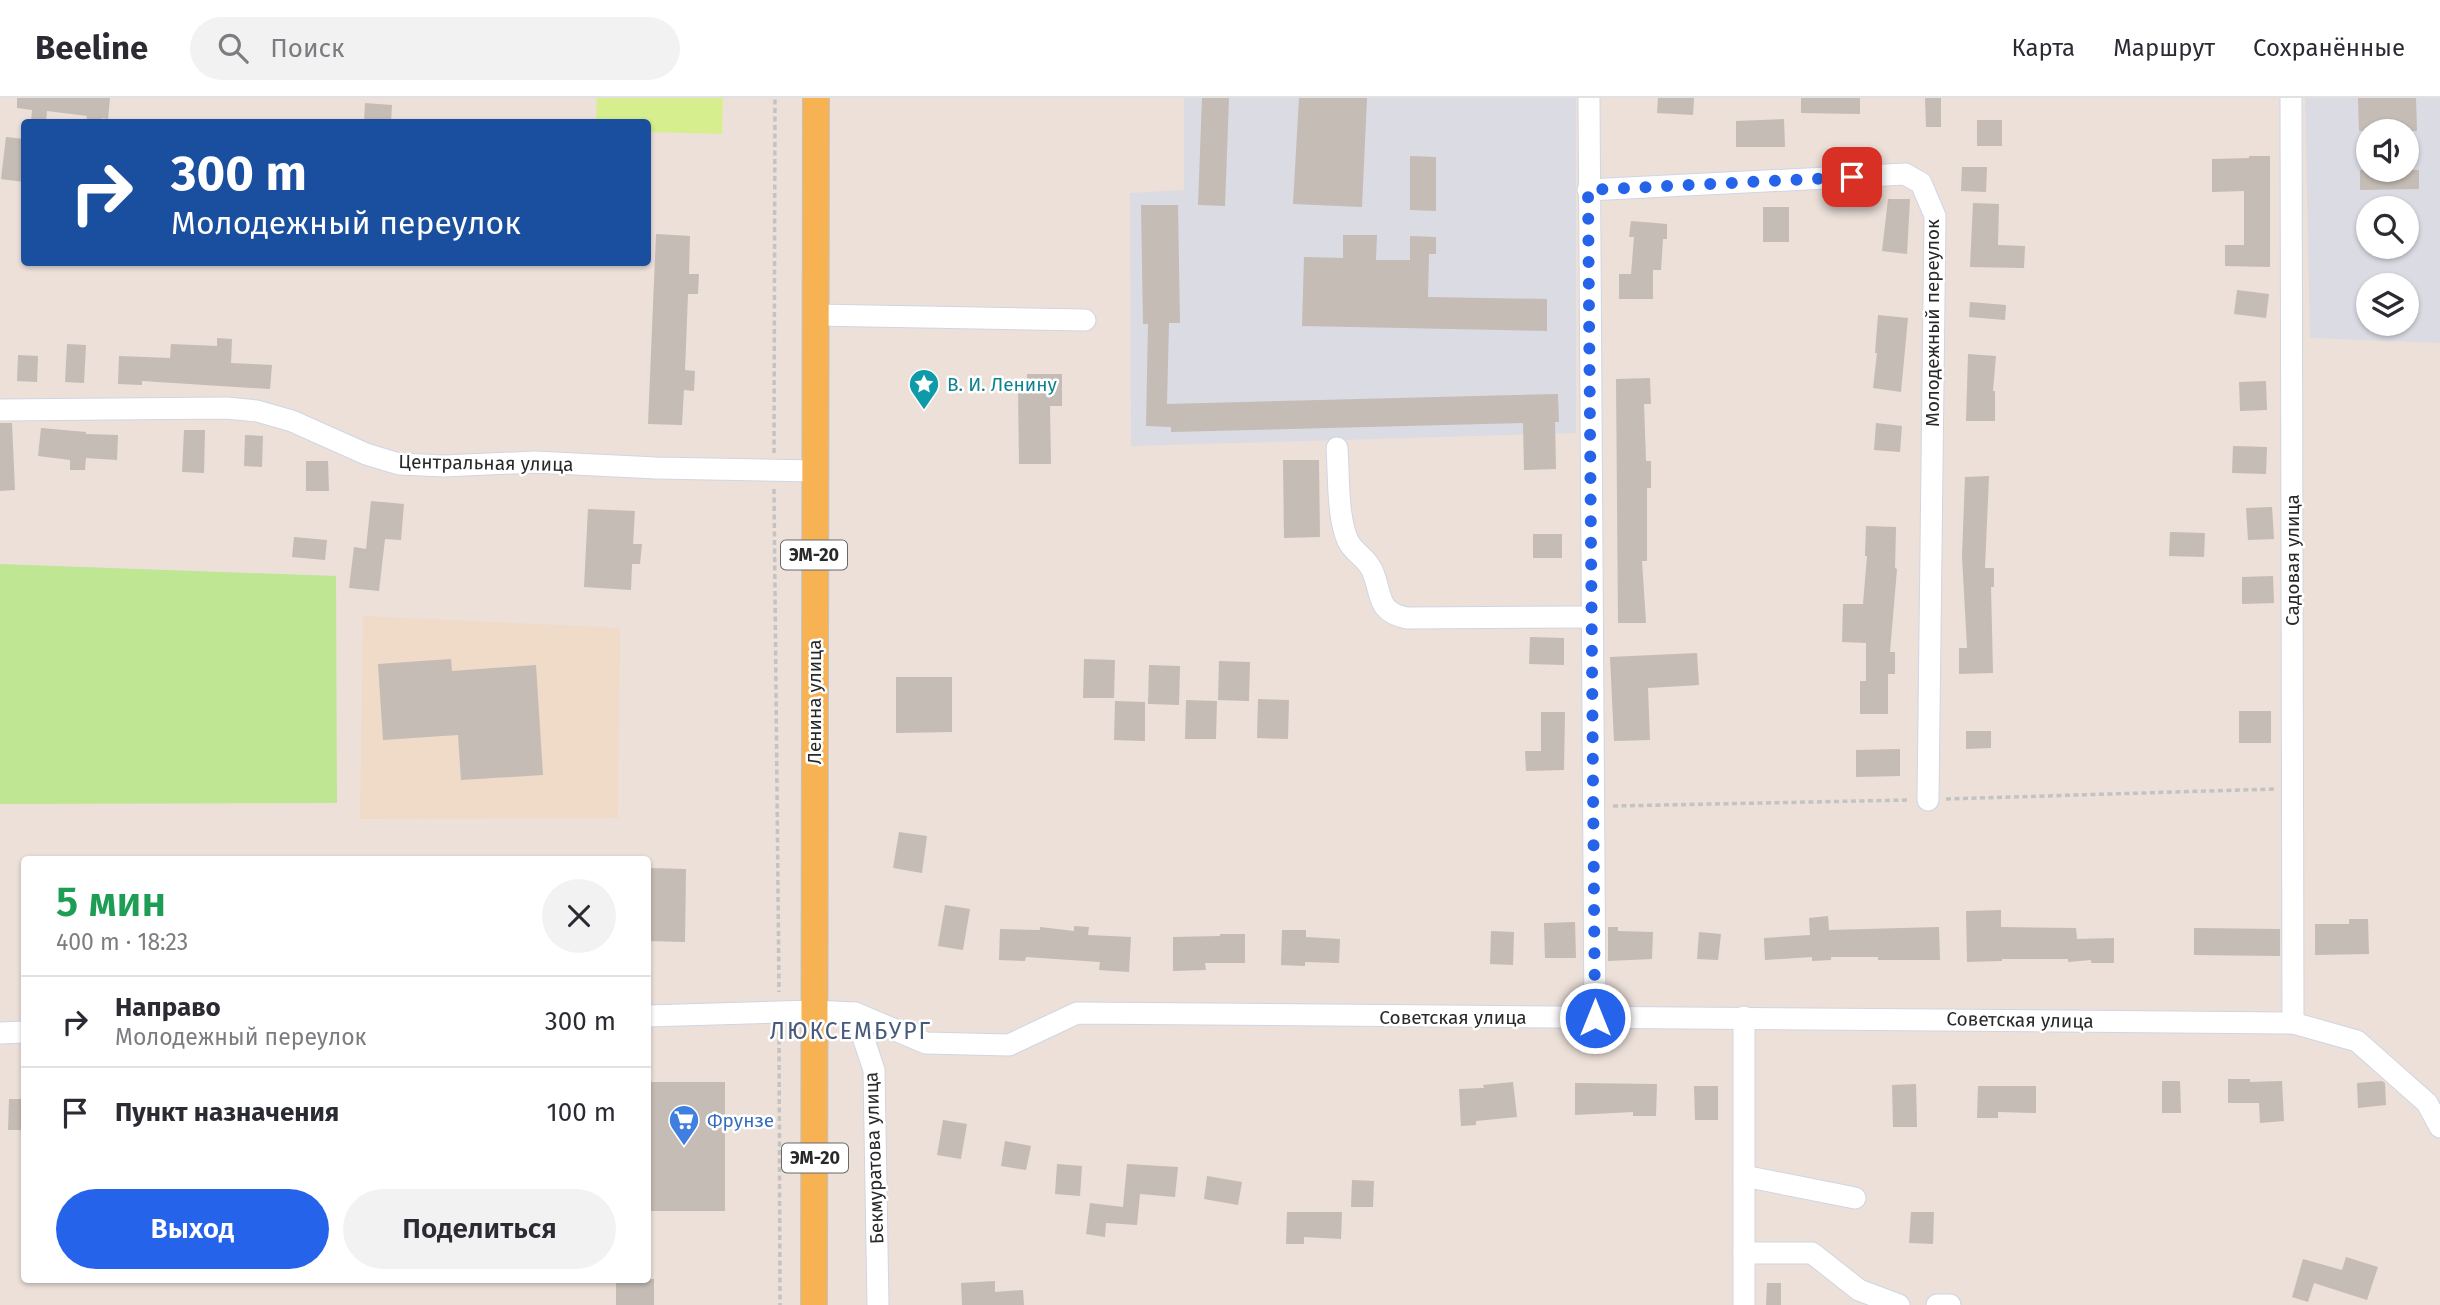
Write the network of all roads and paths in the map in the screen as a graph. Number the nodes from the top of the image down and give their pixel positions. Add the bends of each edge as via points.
1 (775, 98) edge
2 (816, 98) edge
3 (1589, 98) edge
4 (2291, 98) edge
5 (1588, 190) junction
6 (815, 315) junction
7 (1085, 320) dead end
8 (0, 410) edge
9 (1337, 449) dead end
10 (774, 470) junction
11 (814, 471) junction
12 (1592, 617) junction
13 (1928, 800) dead end
14 (814, 1011) junction
15 (779, 1012) junction
16 (855, 1013) junction
17 (651, 1016) edge
18 (1744, 1017) junction
19 (1595, 1018) junction
20 (2293, 1023) junction
21 (21, 1032) edge
22 (0, 1033) edge
23 (2440, 1127) edge
24 (1744, 1176) junction
25 (1855, 1198) dead end
26 (1744, 1253) junction
27 (780, 1305) edge
28 (814, 1305) edge
29 (878, 1305) edge
30 (1744, 1305) edge
31 (1899, 1305) edge
32 (1937, 1305) edge
33 (1950, 1305) edge

1 - 10 path
2 - 6 main road, Ленина улица / ЭМ-20
3 - 5 street
4 - 20 street, Садовая улица
5 - 12 street
5 - 13 street, Молодежный переулок via 1905,174 1921,183 1935,216
6 - 7 street
6 - 11 main road, Ленина улица / ЭМ-20
8 - 10 street, Центральная улица via 257,411 399,464 535,462
9 - 12 street via 1343,527 1354,551 1373,572 1382,606 1392,614 1408,618
10 - 11 street, Центральная улица
10 - 15 path
11 - 14 main road, Ленина улица / ЭМ-20
12 - 19 street
14 - 15 street, Советская улица
14 - 16 street, Советская улица
14 - 28 main road, Ленина улица / ЭМ-20
15 - 17 street, Советская улица
15 - 27 path
16 - 19 street, Советская улица via 926,1043 1009,1045 1077,1013
16 - 29 street, Бекмуратова улица via 874,1070
18 - 19 street, Советская улица
18 - 20 street, Советская улица
18 - 24 street
20 - 23 street, Советская улица via 2357,1041 2427,1103
21 - 22 street
24 - 25 street
24 - 26 street
26 - 30 street
26 - 31 street via 1812,1253 1859,1290
32 - 33 street

